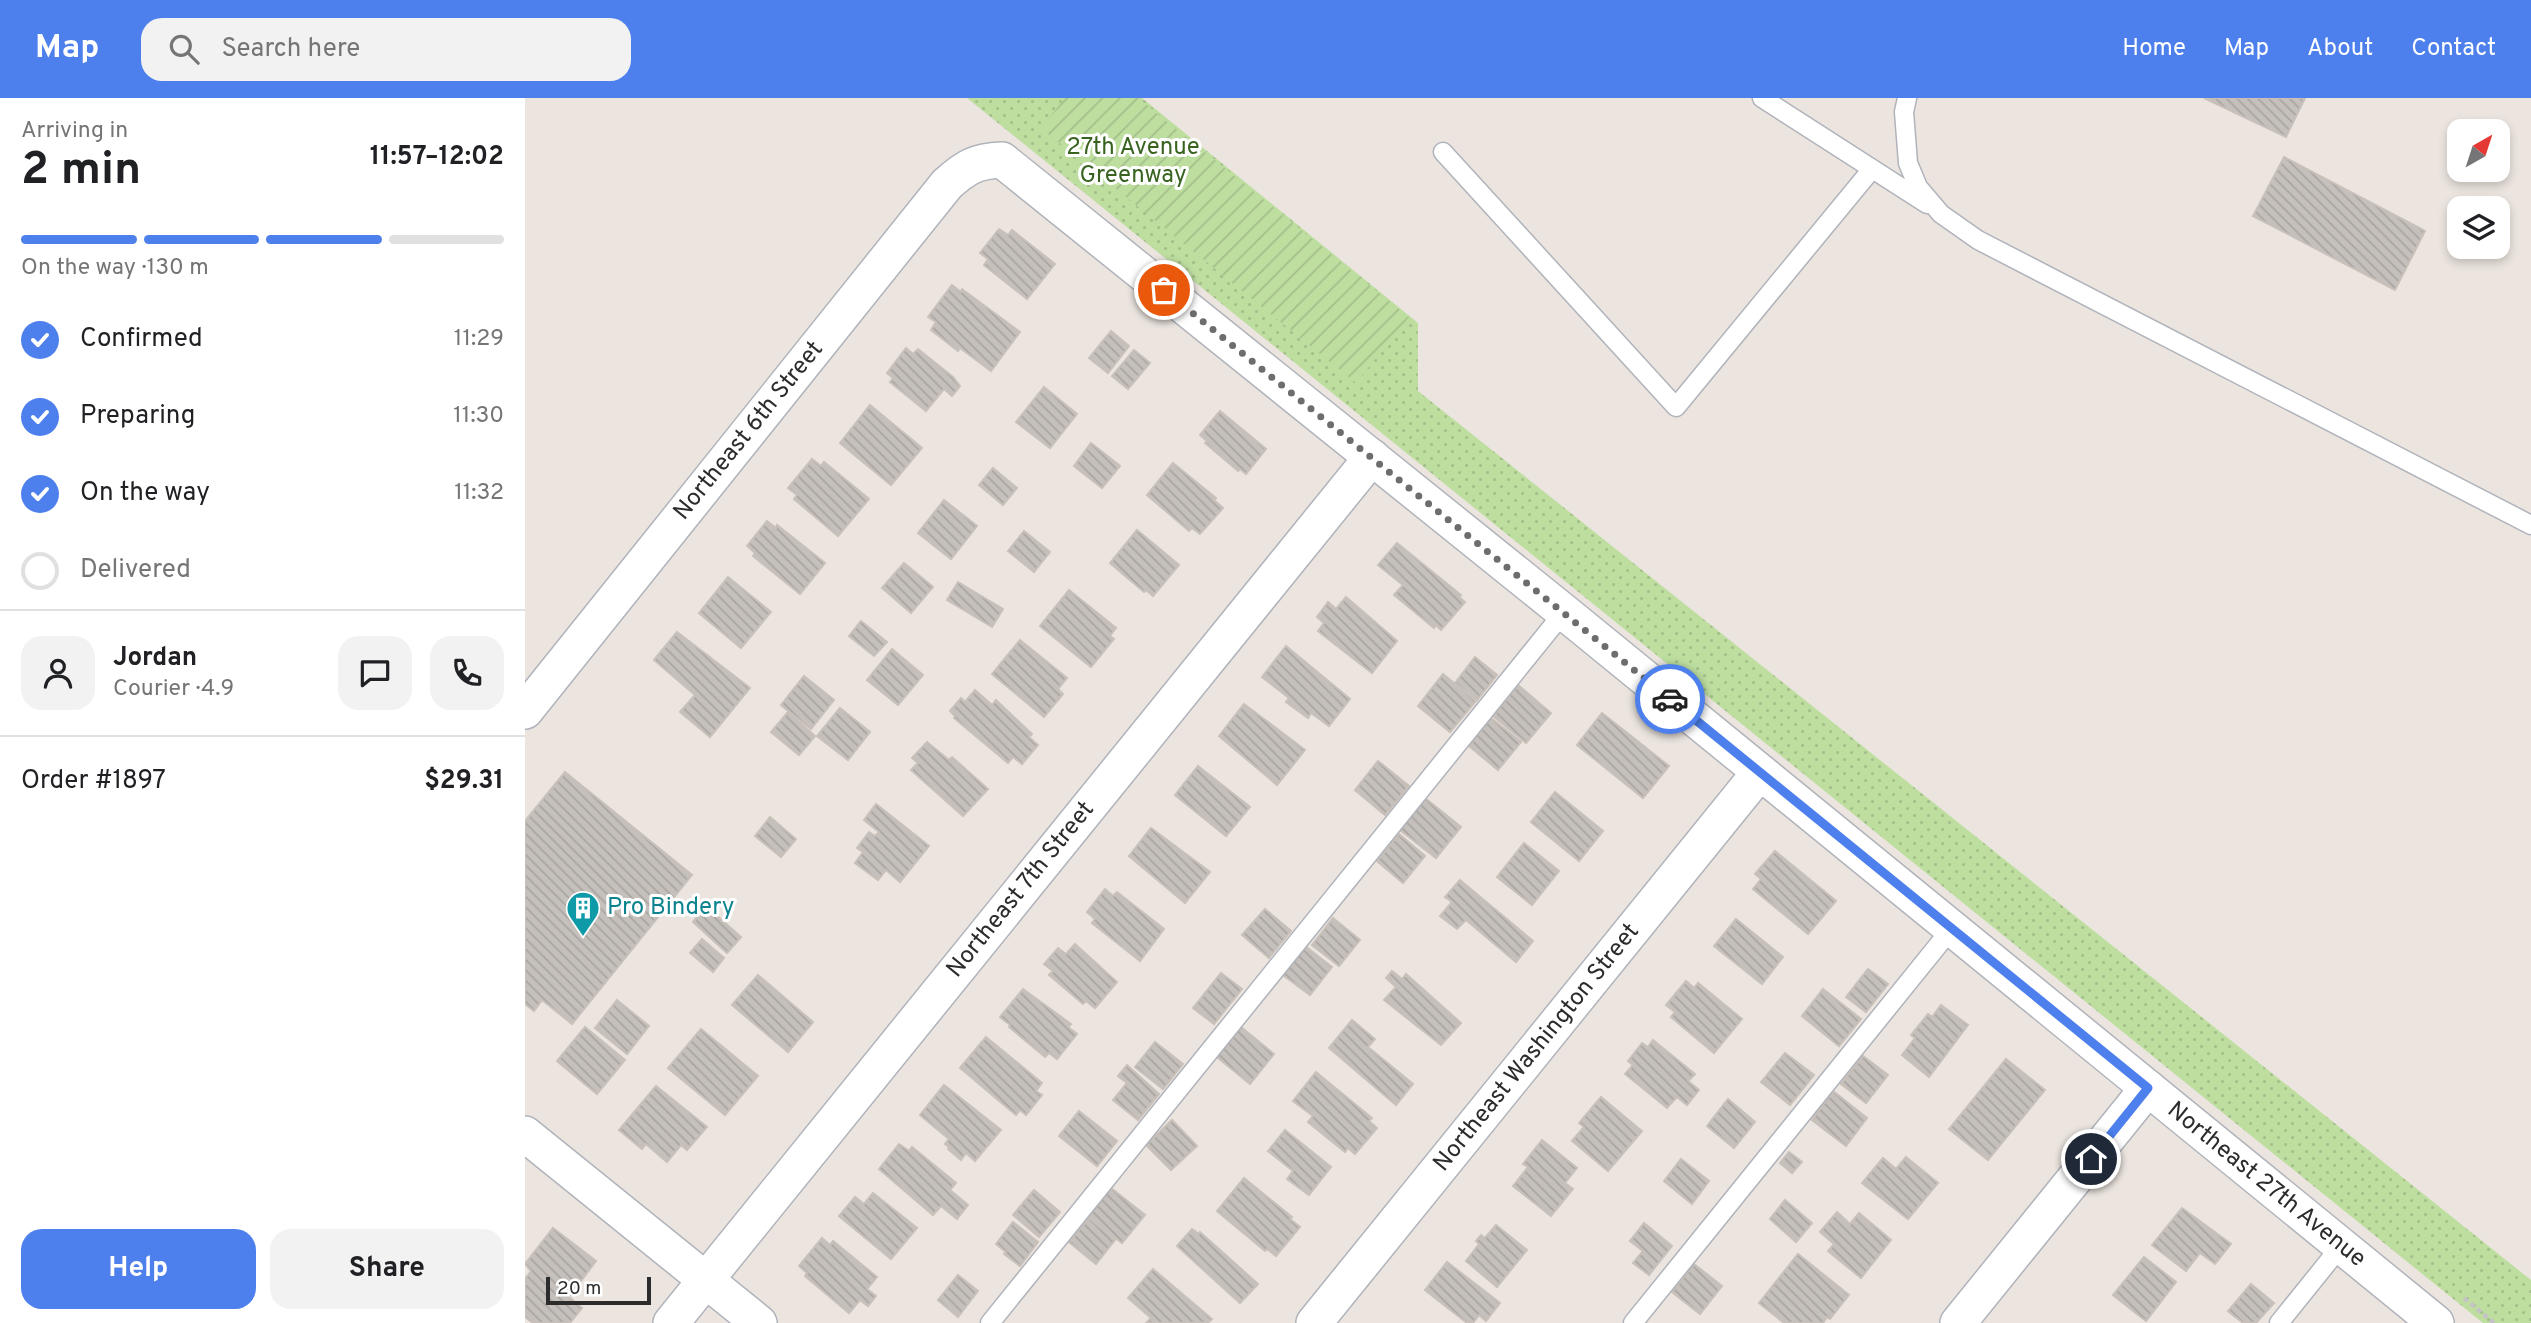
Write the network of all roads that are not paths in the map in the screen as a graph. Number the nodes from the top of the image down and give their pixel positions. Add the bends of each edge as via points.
1 (1762, 98) edge
2 (1907, 98) edge
3 (1443, 152) dead end
4 (982, 161) joint
5 (1872, 169) junction
6 (1941, 214) junction
7 (1372, 457) junction
8 (2531, 525) edge
9 (1564, 612) junction
10 (525, 711) edge
11 (1760, 772) junction
12 (1952, 928) junction
13 (2148, 1088) junction
14 (525, 1134) edge
15 (2341, 1246) junction
16 (706, 1280) junction
17 (671, 1323) edge
18 (759, 1323) edge
19 (990, 1323) edge
20 (1314, 1323) edge
21 (1633, 1323) edge
22 (1958, 1323) edge
23 (2279, 1323) edge
24 (2436, 1323) edge

1 - 5 lane
2 - 6 lane via 1907,163 1918,187
3 - 5 lane via 1676,407
4 - 7 street, Northeast 27th Avenue via 1002,160 1019,172
4 - 10 street, Northeast 6th Street via 947,184
5 - 6 lane
6 - 8 lane via 1978,240
7 - 9 street, Northeast 27th Avenue
7 - 16 street, Northeast 7th Street
9 - 11 street, Northeast 27th Avenue
9 - 19 lane
11 - 12 street, Northeast 27th Avenue
11 - 20 street, Northeast Washington Street
12 - 13 street, Northeast 27th Avenue
12 - 21 lane
13 - 15 street, Northeast 27th Avenue
13 - 22 street
14 - 16 street
15 - 23 lane
15 - 24 street, Northeast 27th Avenue
16 - 17 street, Northeast 7th Street
16 - 18 street

